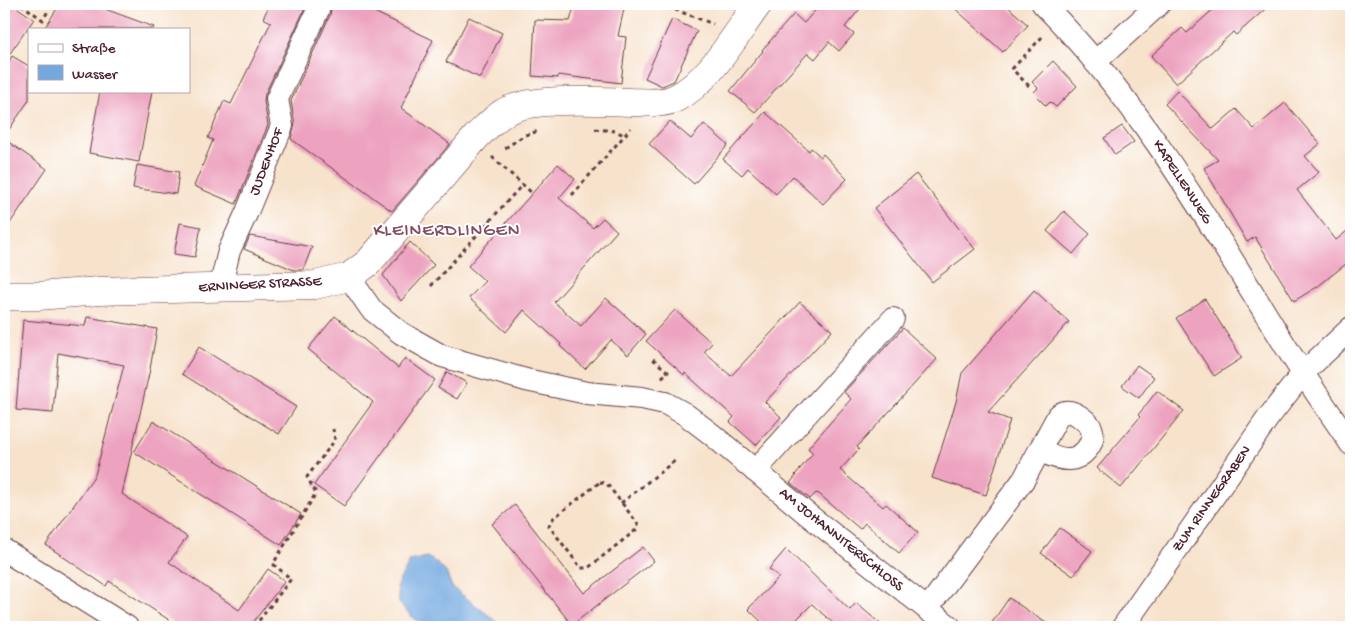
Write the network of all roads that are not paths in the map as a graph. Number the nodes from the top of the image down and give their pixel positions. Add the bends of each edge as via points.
1 (758, 4) edge
2 (1159, 4) edge
3 (318, 10) dead end
4 (1051, 11) edge
5 (1095, 62) junction
6 (349, 277) junction
7 (220, 288) junction
8 (4, 296) edge
9 (894, 319) dead end
10 (1351, 328) edge
11 (1303, 373) junction
12 (1351, 444) edge
13 (1039, 451) dead end
14 (756, 471) junction
15 (4, 550) edge
16 (928, 609) junction
17 (127, 627) edge
18 (950, 627) edge
19 (1123, 627) edge

1 - 6 street, ERNINGER STRASSE via 706,74 674,99 652,103 576,101 531,104 509,110 473,141 368,263
2 - 5 street
3 - 7 street, JUDENHOF via 277,99 282,126 229,251
4 - 5 street, KAPELLENWEG
5 - 11 street, KAPELLENWEG via 1134,110 1198,204
6 - 7 street, ERNINGER STRASSE via 315,285
6 - 14 street, AM JOHANNITERSCHLOSS via 371,309 401,334 442,356 587,393 665,403 685,414
7 - 8 street, ERNINGER STRASSE
9 - 14 street
10 - 11 street
11 - 12 street, KAPELLENWEG
11 - 19 street, ZUM RINNEGRABEN via 1268,418
13 - 16 street via 1024,479
14 - 16 street, AM JOHANNITERSCHLOSS
15 - 17 street
16 - 18 street, AM JOHANNITERSCHLOSS

